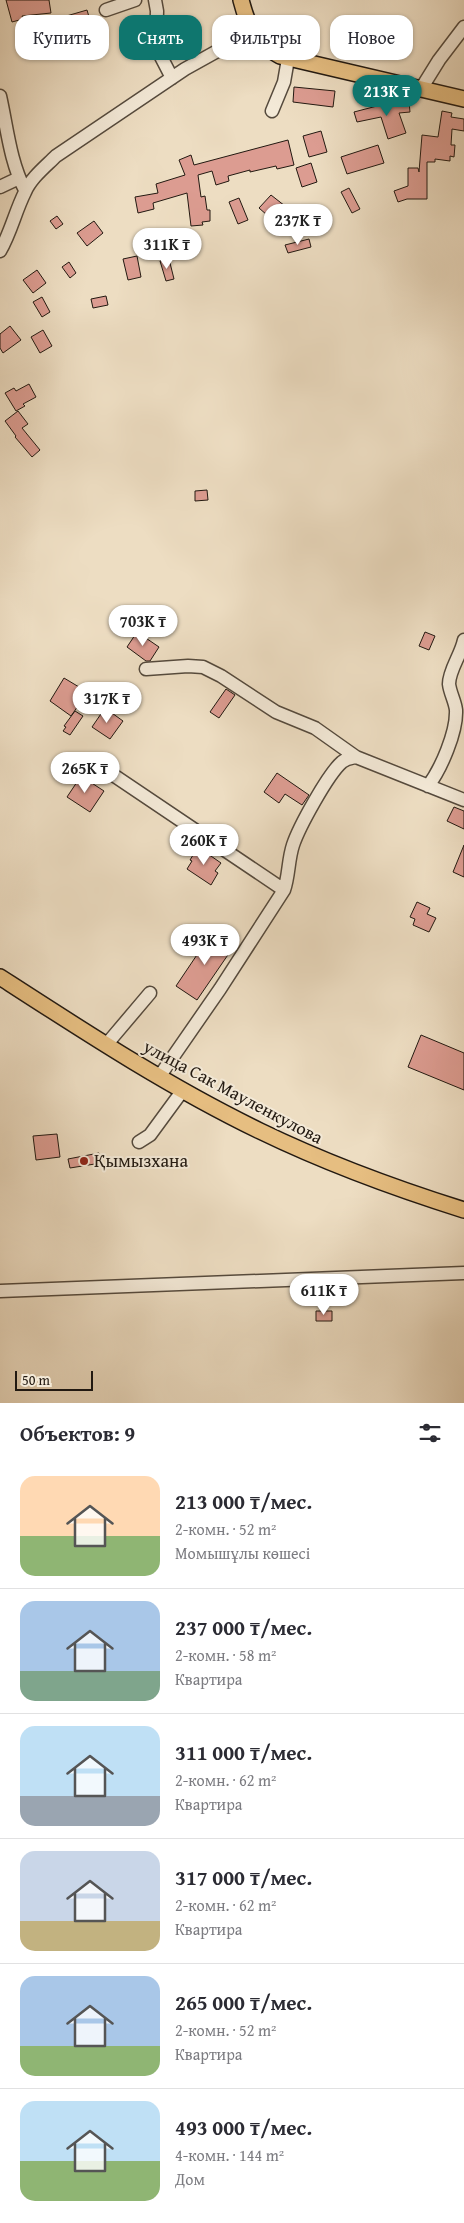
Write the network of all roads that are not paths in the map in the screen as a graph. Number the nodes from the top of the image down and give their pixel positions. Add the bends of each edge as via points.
1 (135, 0) edge
2 (155, 0) edge
3 (241, 0) edge
4 (106, 10) dead end
5 (245, 15) edge
6 (464, 27) edge
7 (212, 54) edge
8 (288, 60) edge
9 (292, 60) edge
10 (172, 78) junction
11 (421, 89) junction
12 (0, 96) edge
13 (464, 99) edge
14 (272, 111) dead end
15 (19, 178) junction
16 (0, 187) edge
17 (25, 190) junction
18 (0, 251) edge
19 (464, 640) edge
20 (146, 670) dead end
21 (356, 757) junction
22 (91, 760) dead end
23 (428, 786) junction
24 (464, 800) edge
25 (284, 890) junction
26 (0, 977) edge
27 (150, 993) dead end
28 (106, 1046) junction
29 (159, 1077) junction
30 (183, 1090) junction
31 (139, 1142) dead end
32 (464, 1210) edge
33 (464, 1273) edge
34 (0, 1291) edge

1 - 4 street
2 - 10 street via 156,47
3 - 5 main road
6 - 11 street
7 - 10 street
8 - 14 street via 284,82
9 - 11 main road
10 - 17 street via 56,156
11 - 13 main road
12 - 15 street
15 - 16 street
15 - 17 street
17 - 18 street via 9,236
19 - 23 street via 449,684 456,712 454,729 438,773
20 - 21 street via 202,668 221,676 276,712 315,728
21 - 23 street
21 - 25 street via 340,764 308,814 293,845
22 - 25 street
23 - 24 street
25 - 29 street
26 - 28 main road, улица Сак Мауленкулова
27 - 28 street
28 - 29 main road, улица Сак Мауленкулова
29 - 30 main road, улица Сак Мауленкулова
30 - 31 street via 150,1135
30 - 32 main road, улица Сак Мауленкулова via 327,1162
33 - 34 street

